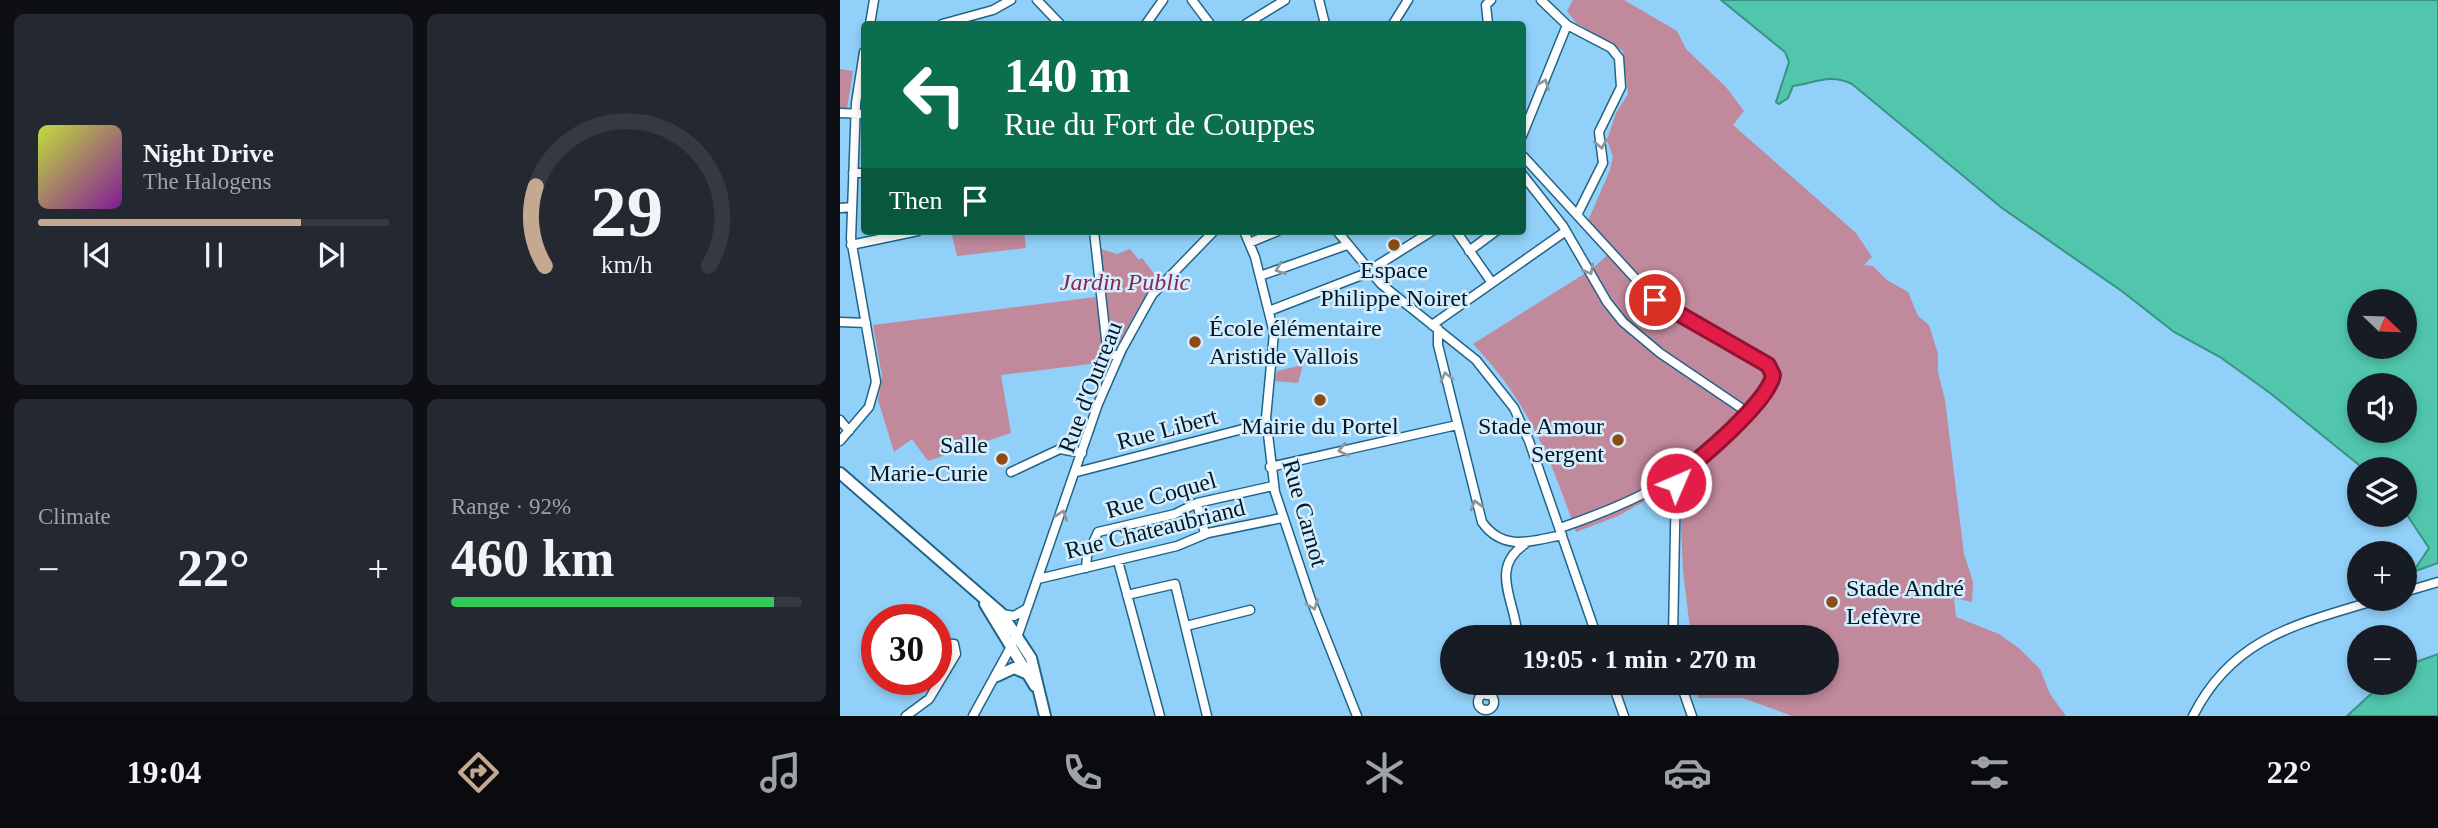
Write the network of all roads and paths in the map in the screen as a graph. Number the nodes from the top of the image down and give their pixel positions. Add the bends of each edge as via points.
1 (874, 0) edge
2 (1011, 0) edge
3 (1037, 0) edge
4 (1163, 0) edge
5 (1192, 0) edge
6 (1285, 0) edge
7 (1319, 0) edge
8 (1408, 0) edge
9 (1541, 0) edge
10 (1486, 2) edge
11 (870, 21) edge
12 (953, 21) edge
13 (1057, 21) edge
14 (1148, 21) edge
15 (1208, 21) edge
16 (1251, 21) edge
17 (1324, 21) edge
18 (1395, 21) edge
19 (1488, 21) edge
20 (1567, 24) junction
21 (840, 113) edge
22 (860, 114) edge
23 (1526, 126) edge
24 (1526, 159) edge
25 (853, 173) junction
26 (861, 173) edge
27 (1526, 179) edge
28 (840, 208) edge
29 (852, 208) junction
30 (1577, 215) junction
31 (1566, 230) junction
32 (898, 235) edge
33 (1094, 235) edge
34 (1210, 235) edge
35 (1246, 235) edge
36 (1269, 235) edge
37 (1339, 235) edge
38 (1426, 235) edge
39 (1459, 235) edge
40 (1491, 235) edge
41 (1250, 243) junction
42 (851, 245) junction
43 (1347, 245) junction
44 (1469, 251) junction
45 (1368, 271) junction
46 (1260, 276) junction
47 (1492, 283) junction
48 (1269, 311) junction
49 (840, 321) edge
50 (866, 323) junction
51 (1435, 327) junction
52 (1118, 356) junction
53 (1747, 412) junction
54 (840, 420) edge
55 (1266, 423) junction
56 (1457, 425) junction
57 (849, 431) junction
58 (840, 441) edge
59 (1082, 453) junction
60 (1270, 467) junction
61 (1011, 472) dead end
62 (1077, 472) junction
63 (840, 473) edge
64 (1675, 477) junction
65 (1273, 486) junction
66 (1197, 503) junction
67 (1282, 518) junction
68 (1561, 531) junction
69 (1205, 534) junction
70 (1525, 544) junction
71 (1118, 561) junction
72 (1086, 568) junction
73 (1038, 579) junction
74 (2438, 582) edge
75 (2417, 588) edge
76 (977, 594) junction
77 (1127, 596) junction
78 (1030, 603) junction
79 (985, 604) junction
80 (2347, 609) edge
81 (1250, 610) dead end
82 (1002, 614) junction
83 (1516, 625) edge
84 (1593, 625) edge
85 (1673, 625) edge
86 (1186, 626) junction
87 (1015, 631) junction
88 (952, 644) edge
89 (1012, 653) junction
90 (952, 661) edge
91 (1033, 675) junction
92 (997, 676) junction
93 (931, 695) edge
94 (1487, 695) edge
95 (1617, 695) edge
96 (1685, 695) edge
97 (1044, 712) edge
98 (1486, 713) edge
99 (906, 716) edge
100 (973, 716) edge
101 (1160, 716) edge
102 (1206, 716) edge
103 (1357, 716) edge
104 (1624, 716) edge
105 (1692, 716) edge
106 (2193, 716) edge

1 - 11 street
2 - 12 street
3 - 13 street
4 - 14 street
5 - 15 street
6 - 16 street
7 - 17 street
8 - 18 street
9 - 20 street
10 - 19 street
23 -> 20 street
20 -> 30 street via 1616,52 1621,81 1599,132 1603,163
21 - 22 street
22 - 25 street
24 - 30 street
25 - 26 street
25 - 29 street
27 - 31 street
28 - 29 street
29 - 42 street
30 - 53 street via 1655,300 1768,365 1773,372 1770,385
31 - 47 street
31 -> 53 street via 1627,327
32 - 42 street
33 - 52 street via 1107,348
34 - 52 street, Rue d'Outreau via 1152,295
35 - 41 street, Rue Carnot
36 - 41 street
37 - 43 street
38 - 45 street
39 - 44 street
40 - 44 street
41 - 46 street, Rue Carnot
42 - 50 street
43 - 45 street
43 -> 46 street
44 - 47 street
45 - 48 street
45 - 51 street
46 - 48 street, Rue Carnot
47 - 51 street
48 - 55 street, Rue Carnot via 1274,333
49 - 50 street
50 - 57 street via 875,391 869,407
56 -> 51 street
51 - 68 street via 1476,360 1514,408
52 - 59 street, Rue d'Outreau
53 - 64 street
54 - 57 street
55 - 60 street, Rue Carnot
55 - 62 street, Rue Libert
56 -> 60 street
70 -> 56 street via 1500,538 1480,518
57 - 58 street
59 - 61 street via 1060,449
59 - 62 street, Rue d'Outreau
60 - 65 street, Rue Carnot
73 -> 62 street, Rue d'Outreau
63 - 76 main road
64 - 68 street via 1620,508
64 - 85 street
65 - 66 street, Rue Coquel
65 - 67 street, Rue Carnot
66 - 69 street
66 - 72 street, Rue Coquel via 1175,514 1098,532
67 - 69 street, Rue Chateaubriand
67 -> 103 street, Rue Carnot
68 - 70 street
68 - 84 street
69 - 71 street, Rue Chateaubriand
70 - 83 street via 1505,574
71 - 72 street, Rue Chateaubriand
71 - 77 street
72 - 73 street, Rue Chateaubriand
73 - 78 street, Rue d'Outreau
74 - 75 street
76 - 79 main road
76 - 82 main road
77 - 86 street via 1175,584
77 - 101 street
78 - 82 street via 1018,615
78 - 87 street, Rue d'Outreau
79 - 87 street
79 - 89 main road
80 - 106 street via 2287,628 2257,643 2219,675
81 - 86 street
82 - 87 main road
86 - 102 street
87 - 89 street, Rue d'Outreau
87 - 91 main road
88 - 90 street via 956,654
89 - 91 main road via 1026,659
89 - 92 street, Rue d'Outreau
91 - 92 main road via 1014,668
91 - 97 main road
92 - 100 street, Rue d'Outreau
93 - 99 street
94 - 98 street via 1478,702
95 - 104 street
96 - 105 street

